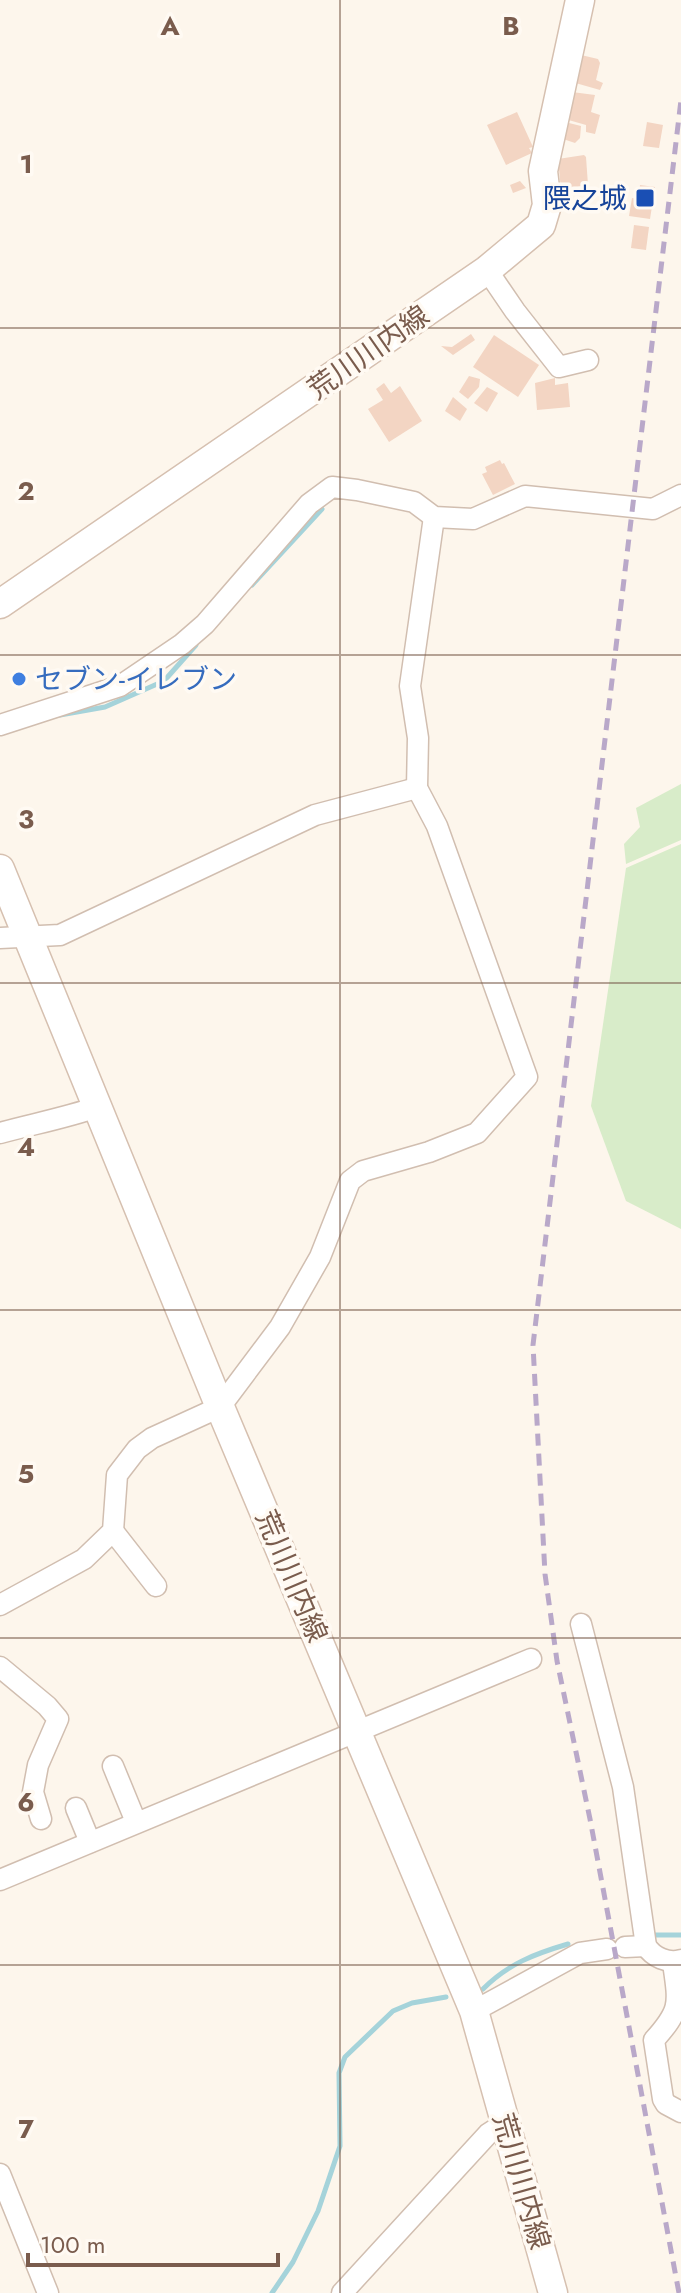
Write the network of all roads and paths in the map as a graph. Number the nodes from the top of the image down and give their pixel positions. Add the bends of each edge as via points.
1 (580, 0) edge
2 (487, 270) junction
3 (588, 360) dead end
4 (681, 495) edge
5 (434, 517) junction
6 (0, 604) edge
7 (0, 725) edge
8 (417, 788) junction
9 (0, 869) edge
10 (14, 938) edge
11 (97, 1107) junction
12 (0, 1133) edge
13 (220, 1407) junction
14 (113, 1531) junction
15 (156, 1586) dead end
16 (0, 1605) edge
17 (581, 1624) dead end
18 (531, 1659) dead end
19 (0, 1667) edge
20 (357, 1730) junction
21 (113, 1766) dead end
22 (76, 1808) dead end
23 (41, 1819) dead end
24 (136, 1822) junction
25 (90, 1842) junction
26 (0, 1880) edge
27 (646, 1946) junction
28 (677, 1961) edge
29 (474, 2011) junction
30 (681, 2112) edge
31 (505, 2123) junction
32 (0, 2174) edge
33 (48, 2293) edge
34 (342, 2293) edge
35 (553, 2293) edge

1 - 2 main road, 荒川川内線 via 543,171 547,205 541,225
2 - 3 street via 559,367
2 - 6 main road, 荒川川内線
4 - 5 street via 653,509 525,496 473,519
5 - 7 street via 414,502 332,487 309,504 182,644 120,686
5 - 8 street via 410,686 418,738
8 - 10 street via 315,815 60,935
8 - 13 street via 437,826 527,1077 477,1133 363,1171 350,1181 320,1257 287,1316
9 - 10 main road, 荒川川内線
10 - 11 main road, 荒川川内線
11 - 12 street
11 - 13 main road, 荒川川内線
13 - 14 street via 137,1449 117,1475
13 - 20 main road, 荒川川内線
14 - 15 street
14 - 16 street via 84,1559
17 - 27 street via 623,1787
18 - 20 street
19 - 23 street via 58,1719 38,1765 33,1792
20 - 24 street
20 - 29 main road, 荒川川内線
21 - 24 street
22 - 25 street
24 - 25 street
25 - 26 street
27 - 28 street via 652,1955
27 - 29 street via 580,1953
28 - 30 street via 677,2015 654,2040 663,2099
29 - 31 main road, 荒川川内線
31 - 34 street via 488,2134
31 - 35 main road, 荒川川内線
32 - 33 street

